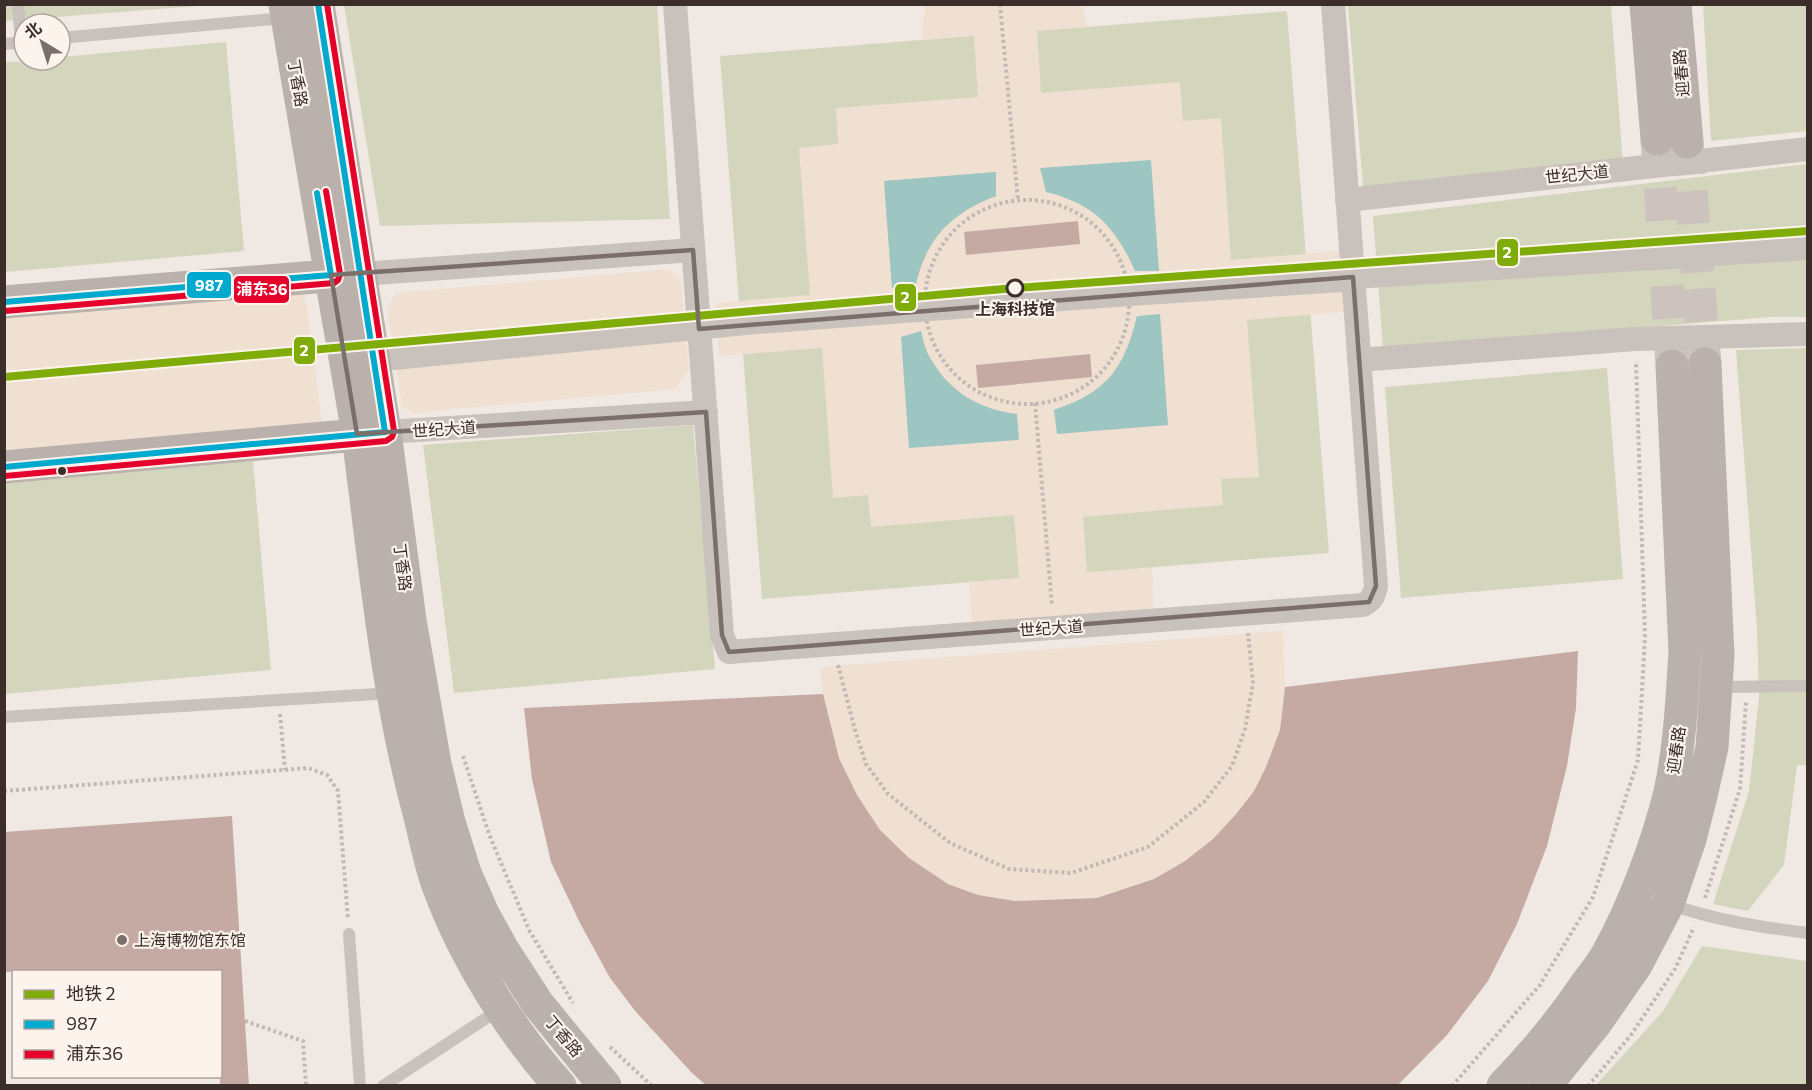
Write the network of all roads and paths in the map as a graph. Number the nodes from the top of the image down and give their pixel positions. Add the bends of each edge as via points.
1 (675, 4) edge
2 (1000, 4) edge
3 (1333, 4) edge
4 (1646, 4) edge
5 (1675, 4) edge
6 (302, 11) edge
7 (72, 37) edge
8 (1808, 149) edge
9 (1347, 200) junction
10 (1018, 201) dead end
11 (1808, 248) edge
12 (693, 250) junction
13 (346, 275) junction
14 (1353, 277) junction
15 (4, 302) edge
16 (699, 329) junction
17 (1808, 334) edge
18 (1635, 339) junction
19 (394, 358) dead end
20 (1359, 360) junction
21 (1705, 364) tunnel mouth
22 (1672, 366) tunnel mouth
23 (1035, 403) dead end
24 (705, 412) junction
25 (371, 433) junction
26 (4, 467) edge
27 (1246, 614) junction
28 (1052, 628) junction
29 (834, 644) junction
30 (1808, 686) edge
31 (1716, 687) junction
32 (407, 692) junction
33 (278, 700) junction
34 (4, 717) edge
35 (460, 746) dead end
36 (285, 770) junction
37 (4, 791) edge
38 (1668, 904) junction
39 (1808, 933) edge
40 (349, 934) joint
41 (501, 1008) junction
42 (577, 1008) dead end
43 (245, 1021) dead end
44 (604, 1042) dead end
45 (306, 1086) edge
46 (360, 1086) edge
47 (382, 1086) edge
48 (560, 1086) edge
49 (605, 1086) edge
50 (652, 1086) edge
51 (1452, 1086) edge
52 (1503, 1086) edge
53 (1545, 1086) edge

1 - 12 street, 世纪大道
2 - 10 path
3 - 9 street, 世纪大道
4 - 5 street, 迎春路 via 1672,140
6 - 7 lane
6 - 13 street, 丁香路
8 - 9 street, 世纪大道
9 - 14 street, 世纪大道
11 - 14 street
12 - 13 street
12 - 16 street, 世纪大道
13 - 15 street
13 - 25 street, 丁香路
14 - 16 street
14 - 20 street, 世纪大道
16 - 19 street
16 - 24 street, 世纪大道
17 - 18 street
18 - 20 street
18 - 51 path via 1645,637 1638,760 1593,897 1540,986
20 - 27 street, 世纪大道 via 1374,597 1363,605
21 - 31 street, 迎春路 via 1718,656
22 - 52 street, 迎春路 via 1685,651 1670,790 1629,910 1607,955 1563,1017
23 - 28 path
24 - 25 street, 世纪大道
24 - 29 street, 世纪大道 via 722,635 729,652
25 - 26 street, 世纪大道
25 - 32 street, 丁香路 via 382,627
27 - 28 street, 世纪大道
27 - 29 path via 1253,683 1245,729 1232,766 1204,802 1148,847 1071,873 1009,869 950,843 888,794 866,764
28 - 29 street, 世纪大道
30 - 31 lane
31 - 38 street, 迎春路 via 1712,747 1690,839
32 - 33 lane
32 - 41 street, 丁香路 via 408,774 439,887 477,969
32 - 49 street, 丁香路 via 435,764 465,873 483,914 538,1004
33 - 34 lane
33 - 36 path
35 - 42 path via 489,834 529,930
36 - 37 path
36 - 40 path via 308,768 327,775 338,791
38 - 39 lane via 1741,924
38 - 53 street, 迎春路 via 1636,965
40 - 46 lane
41 - 47 lane
41 - 48 street, 丁香路
43 - 45 path via 303,1041
44 - 50 path

